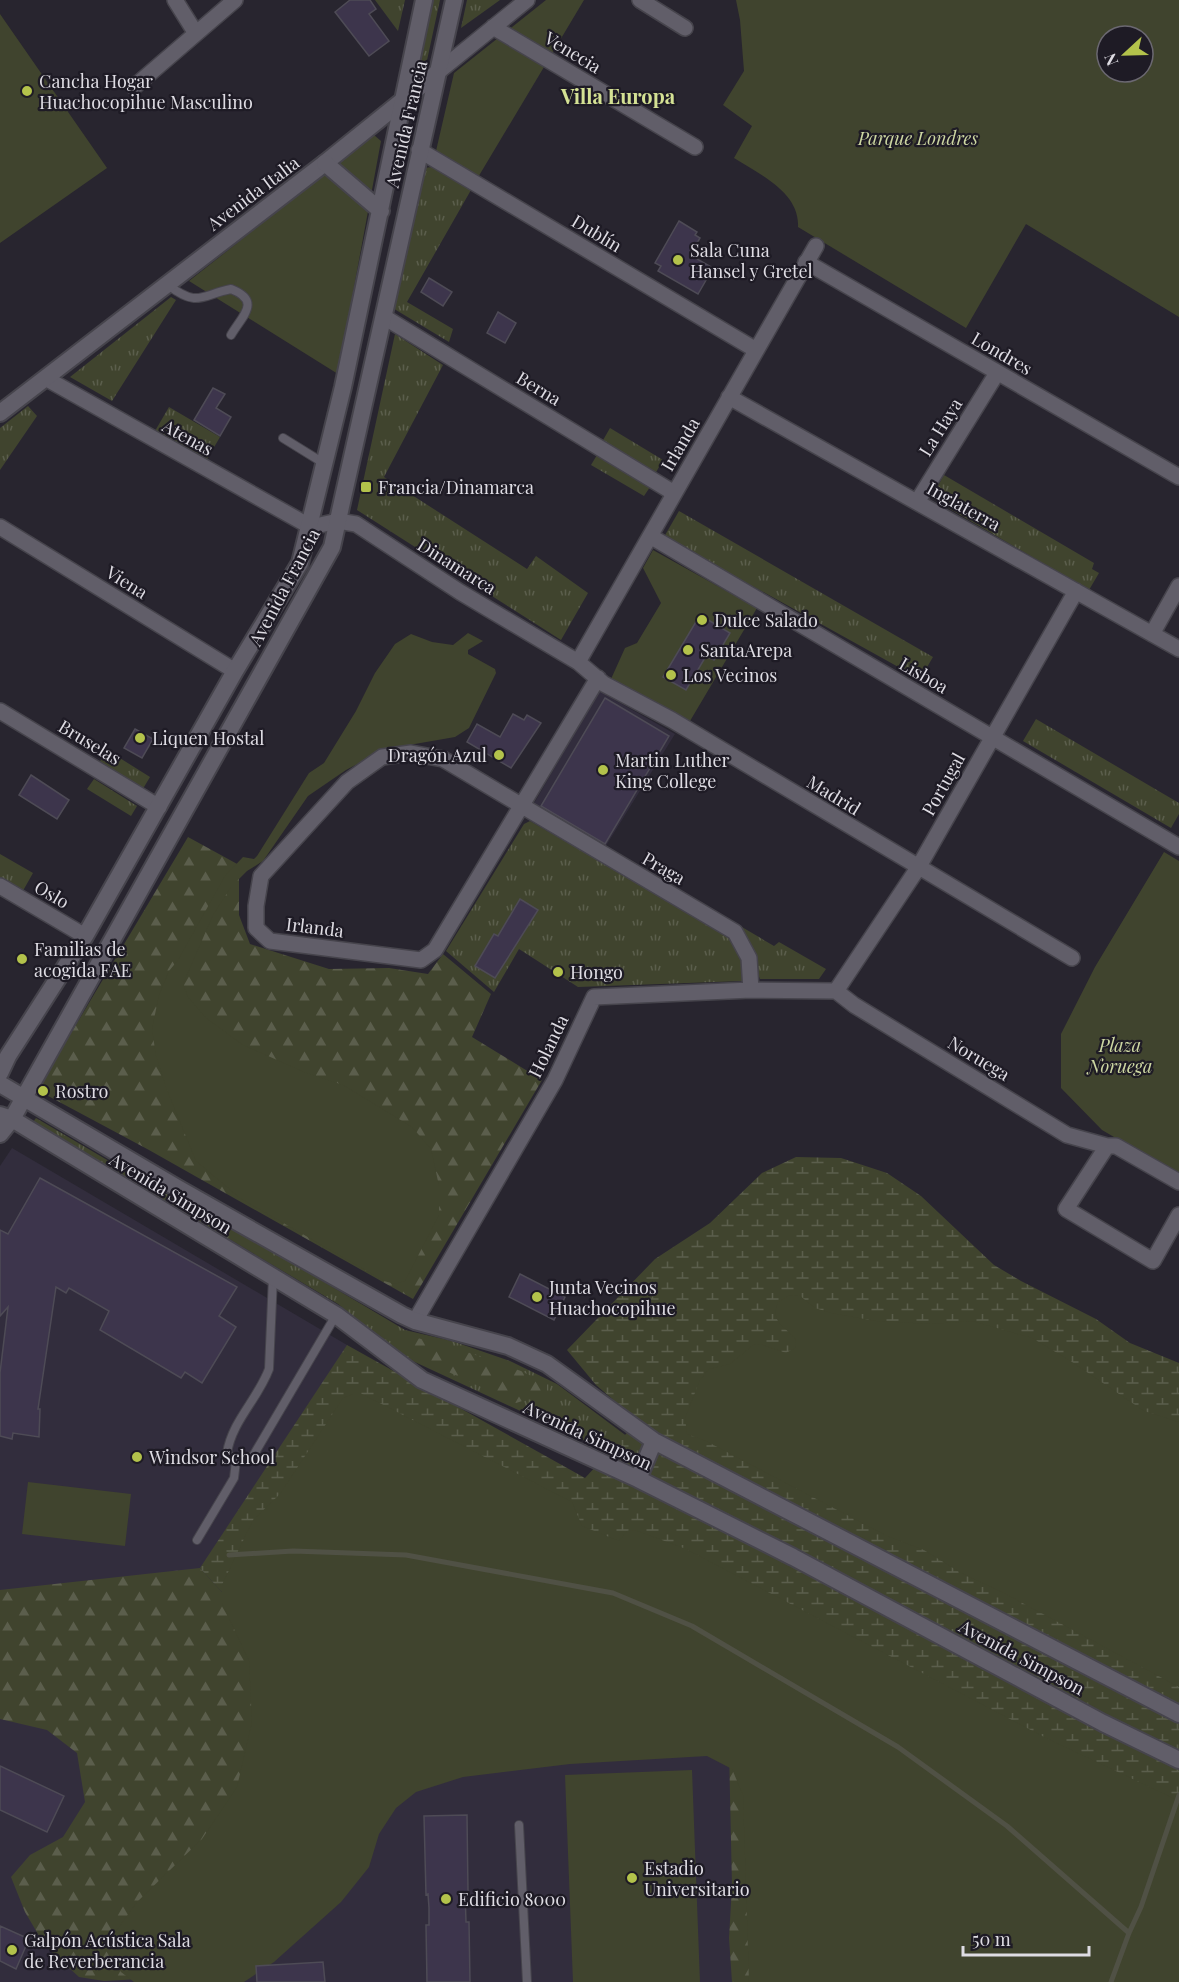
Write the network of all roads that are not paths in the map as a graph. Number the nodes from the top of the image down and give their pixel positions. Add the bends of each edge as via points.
1 (175, 0) edge
2 (235, 0) edge
3 (424, 0) edge
4 (454, 0) edge
5 (527, 0) edge
6 (640, 0) edge
7 (494, 27) junction
8 (685, 28) dead end
9 (195, 32) junction
10 (438, 72) junction
11 (134, 87) dead end
12 (405, 98) junction
13 (695, 147) dead end
14 (419, 150) junction
15 (325, 163) junction
16 (381, 211) junction
17 (816, 246) dead end
18 (806, 262) junction
19 (166, 284) junction
20 (384, 317) junction
21 (231, 335) dead end
22 (756, 350) junction
23 (997, 373) junction
24 (47, 379) junction
25 (729, 397) junction
26 (0, 413) edge
27 (283, 438) dead end
28 (326, 465) junction
29 (1179, 477) edge
30 (674, 493) junction
31 (917, 502) junction
32 (339, 521) junction
33 (0, 527) edge
34 (311, 527) junction
35 (650, 536) junction
36 (1179, 586) edge
37 (1076, 591) junction
38 (1152, 634) junction
39 (1179, 649) edge
40 (578, 662) junction
41 (235, 671) junction
42 (598, 678) junction
43 (0, 711) edge
44 (992, 737) junction
45 (159, 807) junction
46 (520, 807) junction
47 (1179, 847) edge
48 (918, 868) junction
49 (0, 886) edge
50 (85, 936) junction
51 (1072, 958) dead end
52 (751, 990) junction
53 (836, 991) junction
54 (0, 1073) edge
55 (0, 1084) edge
56 (23, 1098) junction
57 (6, 1117) edge
58 (0, 1134) edge
59 (1107, 1146) junction
60 (1179, 1182) edge
61 (1179, 1215) edge
62 (273, 1276) junction
63 (336, 1315) junction
64 (415, 1321) junction
65 (654, 1441) junction
66 (236, 1461) junction
67 (638, 1479) junction
68 (197, 1540) dead end
69 (1179, 1714) edge
70 (1179, 1760) edge
71 (519, 1825) dead end
72 (526, 1982) edge

1 - 9 street
2 - 9 street
3 - 12 main road, Avenida Francia
4 - 10 main road, Avenida Francia
5 - 7 street, Avenida Italia
6 - 8 street
7 - 10 street, Avenida Italia
7 - 13 street, Venecia
9 - 11 street
10 - 12 main road, Avenida Italia
10 - 14 main road, Avenida Francia
12 - 15 main road, Avenida Italia
12 - 16 main road, Avenida Francia
14 - 20 main road, Avenida Francia
14 - 22 street, Dublín
15 - 16 main road
15 - 19 main road, Avenida Italia
16 - 28 main road, Avenida Francia
17 - 18 street, Irlanda
18 - 22 street, Irlanda
18 - 23 street, Londres
19 - 21 lane via 192,298 231,289 242,293 249,309
19 - 24 main road, Avenida Italia
20 - 30 street, Berna
20 - 32 main road, Avenida Francia
22 - 25 street, Irlanda
23 - 29 street, Londres
23 - 31 street, La Haya
24 - 26 main road, Avenida Italia
24 - 34 street, Atenas
25 - 30 street, Irlanda
25 - 31 street, Inglaterra
27 - 28 lane
28 - 34 main road, Avenida Francia
30 - 35 street, Irlanda
31 - 37 street, Inglaterra
32 - 34 street
32 - 40 street, Dinamarca via 356,524
32 - 56 main road, Avenida Francia via 332,547
33 - 41 street, Viena
34 - 41 main road, Avenida Francia via 300,563
35 - 40 street, Irlanda
35 - 44 street, Lisboa
36 - 38 street
37 - 38 street, Inglaterra
37 - 44 street, Portugal
38 - 39 street, Inglaterra
40 - 42 street, Madrid
41 - 45 main road, Avenida Francia
42 - 46 street, Irlanda
42 - 48 street, Madrid
43 - 45 street, Bruselas
44 - 47 street, Lisboa
44 - 48 street, Portugal
45 - 50 main road, Avenida Francia
46 - 46 street, Irlanda via 442,759 411,753 382,757 347,782 261,876 256,928 270,941 421,960 435,950
46 - 52 street, Praga via 735,932 749,957
48 - 51 street, Madrid
48 - 53 street, Portugal
49 - 50 street, Oslo
50 - 54 main road, Avenida Francia
52 - 53 street, Holanda
52 - 64 street, Holanda via 594,997 555,1080
53 - 59 street, Noruega via 1067,1135
55 - 56 main road, Avenida Simpson
56 - 57 main road, Avenida Francia
56 - 64 main road, Avenida Simpson
57 - 58 main road, Avenida Francia
57 - 62 main road, Avenida Simpson
59 - 60 street, Noruega via 1116,1146
59 - 61 street via 1066,1209 1153,1261
62 - 63 main road, Avenida Simpson
62 - 66 lane via 269,1369 229,1436 226,1453
63 - 66 lane via 252,1456
63 - 67 main road, Avenida Simpson via 422,1380
64 - 65 main road, Avenida Simpson via 508,1346 547,1364
65 - 67 main road
65 - 69 main road, Avenida Simpson
66 - 68 lane via 234,1478
67 - 70 main road, Avenida Simpson
71 - 72 lane

